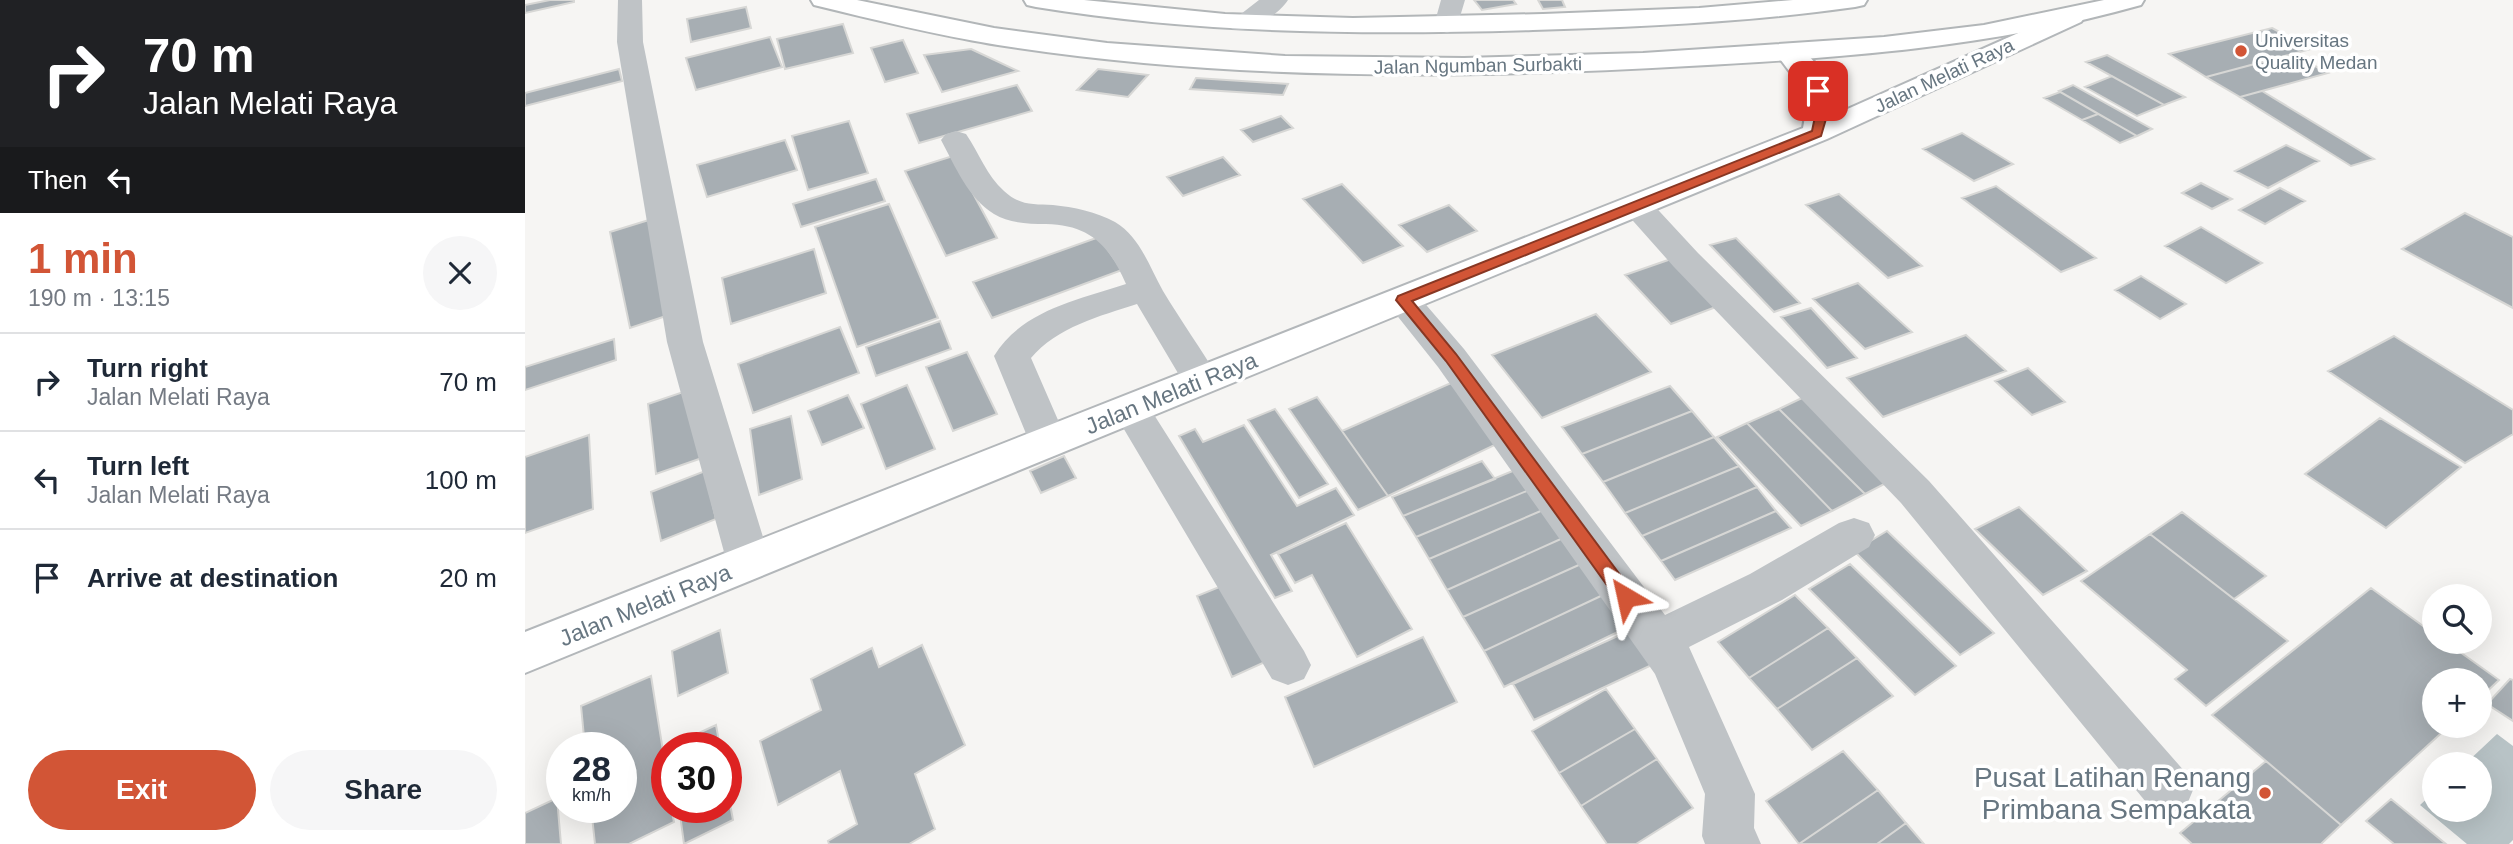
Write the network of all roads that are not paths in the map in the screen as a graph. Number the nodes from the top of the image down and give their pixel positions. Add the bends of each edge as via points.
1 (630, 0) edge
2 (823, 0) edge
3 (1036, 0) edge
4 (1276, 0) edge
5 (1453, 0) edge
6 (1855, 0) edge
7 (2132, 0) edge
8 (2072, 17) junction
9 (1241, 23) junction
10 (1447, 25) junction
11 (1788, 52) junction
12 (1817, 133) junction
13 (956, 139) dead end
14 (1637, 206) junction
15 (1145, 289) junction
16 (1403, 300) junction
17 (1201, 381) junction
18 (1131, 409) junction
19 (1048, 443) junction
20 (1854, 536) dead end
21 (750, 562) junction
22 (1658, 640) junction
23 (525, 653) edge
24 (1288, 666) dead end
25 (2168, 790) dead end
26 (1726, 841) edge

1 - 21 street via 632,54 685,342
2 - 11 main road, Jalan Ngumban Surbakti via 1016,40 1277,65 1621,62
3 - 9 main road, Jalan Ngumban Surbakti
4 - 9 street
5 - 10 street
6 - 10 main road, Jalan Ngumban Surbakti via 1634,19
7 - 8 main road, Jalan Ngumban Surbakti
8 - 11 main road, Jalan Ngumban Surbakti via 1894,44
8 - 12 main road, Jalan Melati Raya
9 - 10 main road, Jalan Ngumban Surbakti
11 - 12 main road via 1818,91 1822,112
12 - 14 main road, Jalan Melati Raya
13 - 15 street via 978,182 1013,211 1058,216 1107,230 1123,243
14 - 16 main road, Jalan Melati Raya
14 - 25 street via 1915,492
15 - 17 street
15 - 19 street via 1030,335 1013,356
16 - 17 main road, Jalan Melati Raya
16 - 22 street via 1451,358
17 - 18 main road, Jalan Melati Raya
18 - 19 main road, Jalan Melati Raya
18 - 24 street
19 - 21 main road, Jalan Melati Raya
20 - 22 street via 1766,587
21 - 23 main road, Jalan Melati Raya
22 - 26 street via 1673,662 1730,794

